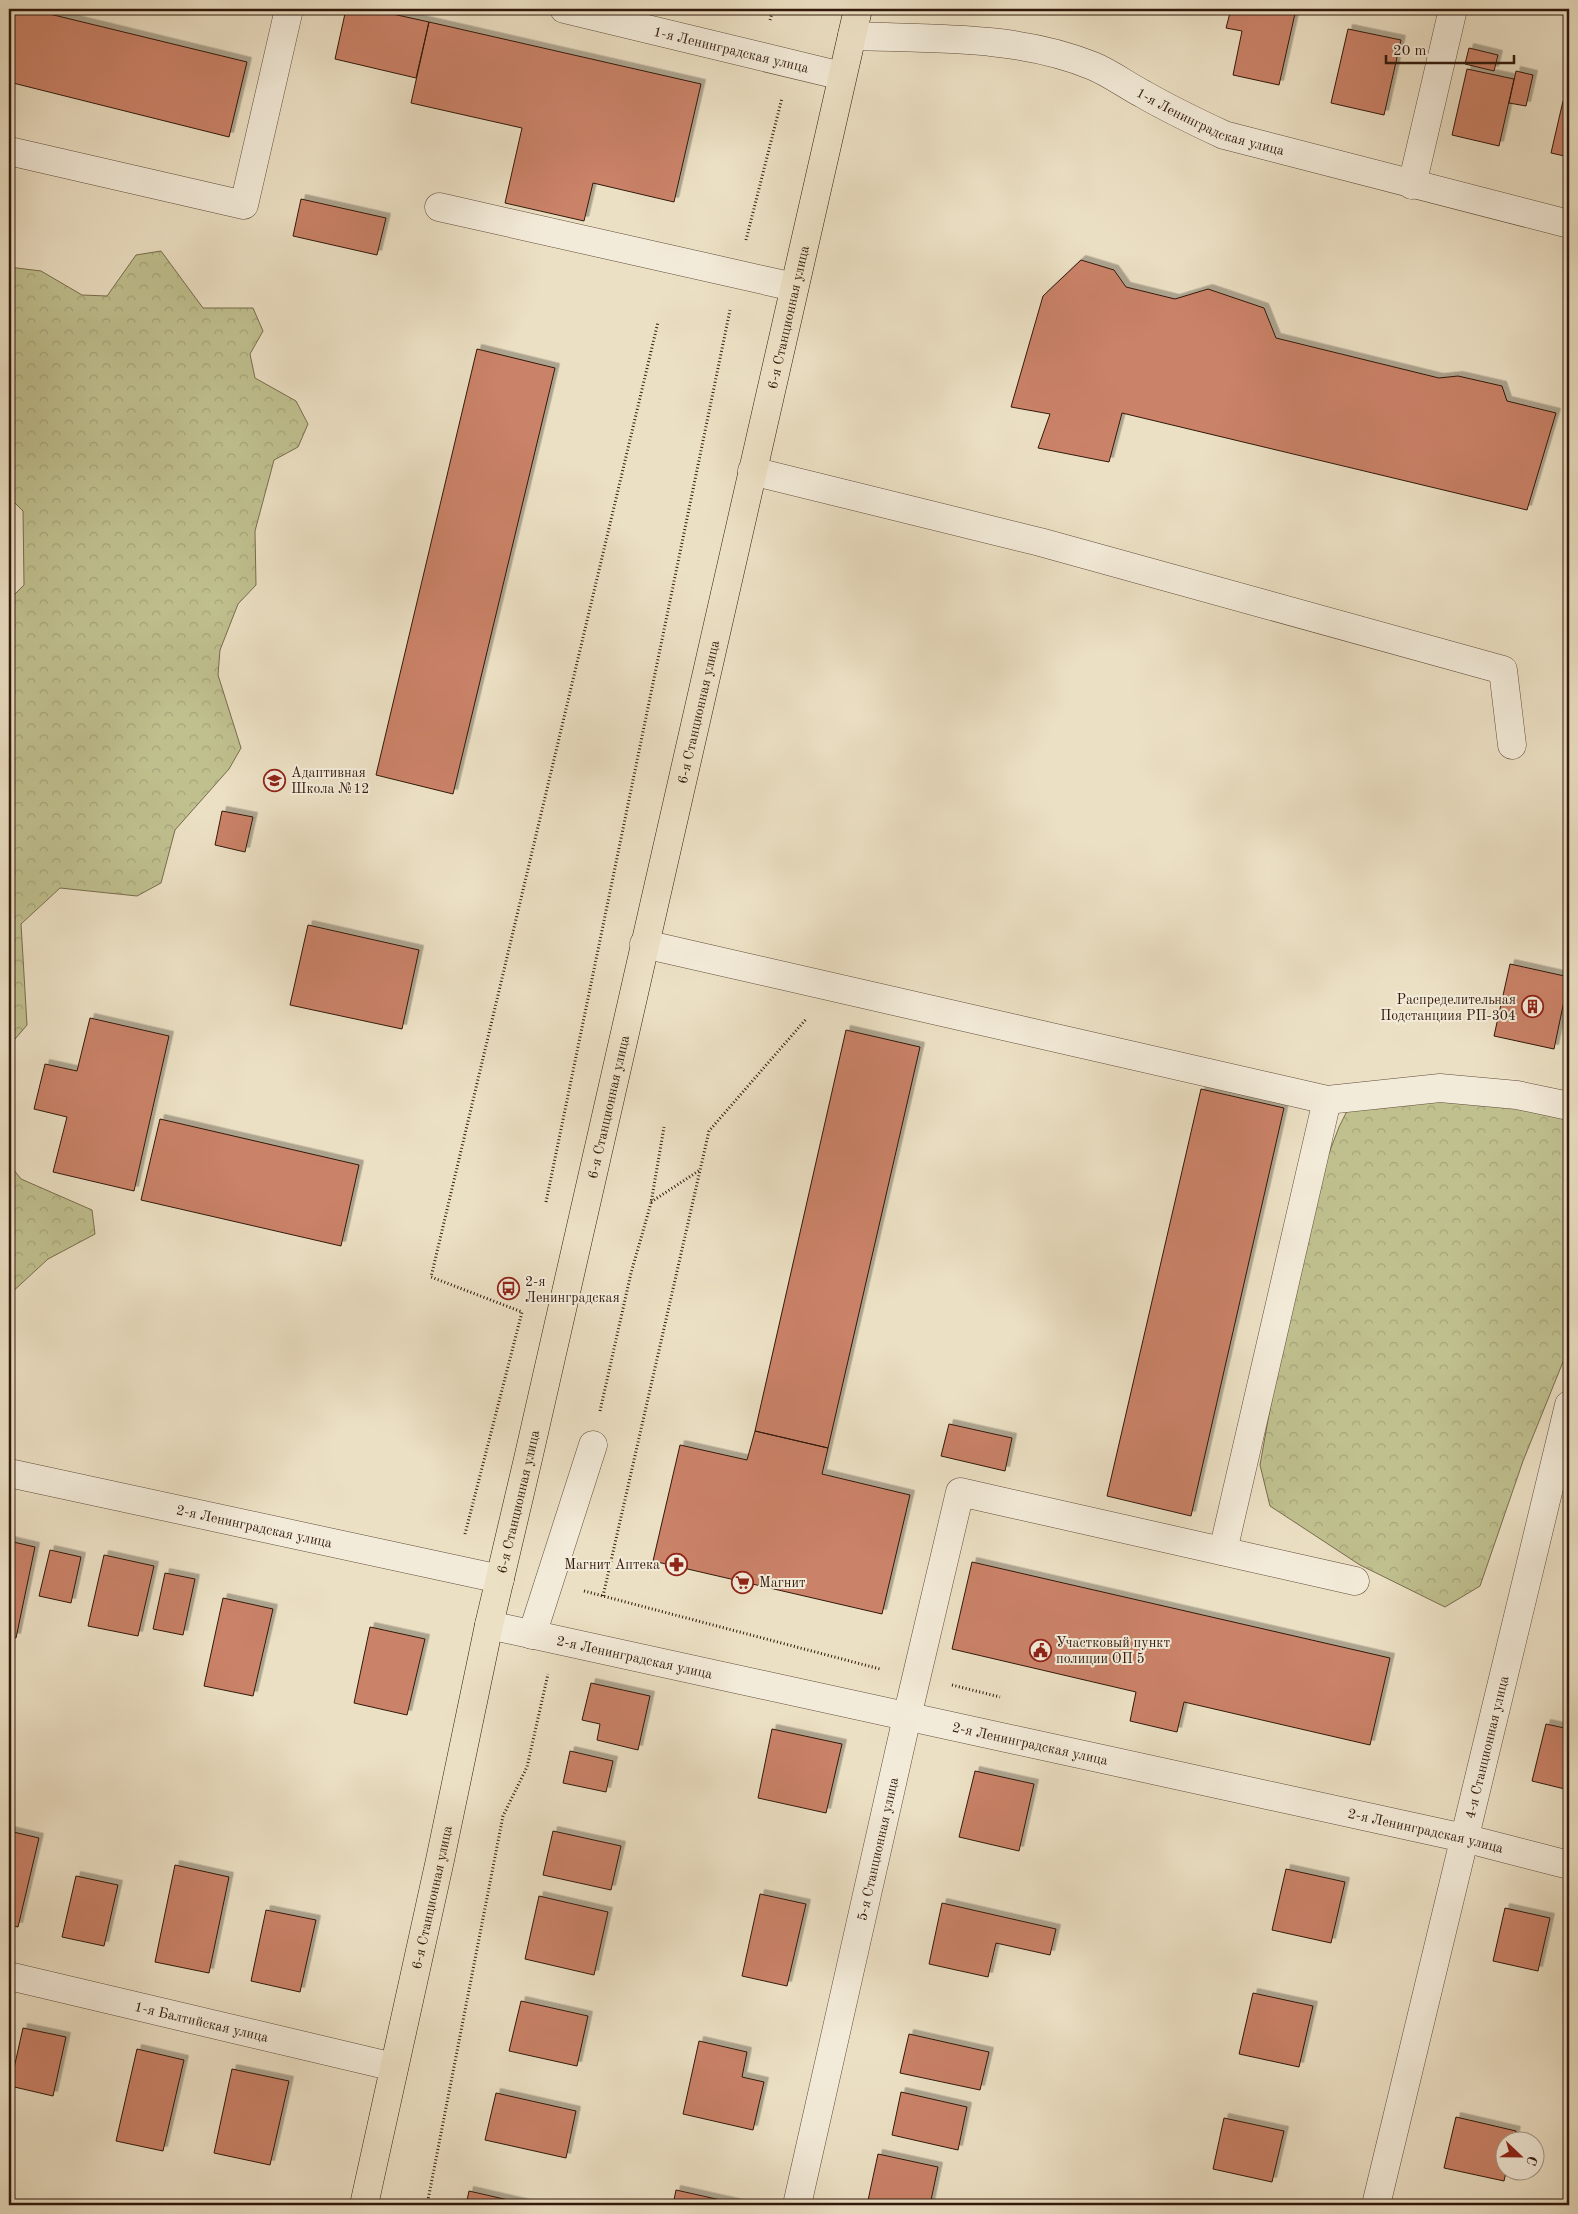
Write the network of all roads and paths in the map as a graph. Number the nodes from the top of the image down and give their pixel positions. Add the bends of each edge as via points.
1 (289, 9) edge
2 (564, 9) edge
3 (858, 9) edge
4 (1453, 9) edge
5 (852, 36) junction
6 (761, 57) junction
7 (842, 76) junction
8 (9, 151) edge
9 (1412, 185) junction
10 (439, 206) dead end
11 (1569, 224) edge
12 (737, 274) junction
13 (794, 287) junction
14 (658, 322) dead end
15 (752, 470) junction
16 (1512, 745) dead end
17 (644, 944) junction
18 (834, 987) junction
19 (1327, 1100) junction
20 (1569, 1106) edge
21 (664, 1126) dead end
22 (701, 1170) junction
23 (546, 1202) dead end
24 (651, 1203) junction
25 (524, 1303) dead end
26 (522, 1312) junction
27 (1569, 1405) edge
28 (593, 1445) joint
29 (9, 1473) edge
30 (1223, 1551) junction
31 (455, 1570) junction
32 (500, 1579) junction
33 (1355, 1581) dead end
34 (550, 1582) junction
35 (603, 1596) junction
36 (489, 1625) junction
37 (544, 1638) junction
38 (871, 1667) dead end
39 (907, 1717) junction
40 (1464, 1838) junction
41 (1569, 1866) edge
42 (9, 1976) edge
43 (394, 2067) junction
44 (364, 2205) edge
45 (427, 2205) edge
46 (797, 2205) edge
47 (1376, 2205) edge

1 - 8 street via 244,205
2 - 6 street, 1-я Ленинградская улица
3 - 5 main road, 6-я Станционная улица
4 - 9 street
5 - 7 main road, 6-я Станционная улица
5 - 9 street, 1-я Ленинградская улица via 990,43 1050,52 1093,66 1224,135
6 - 7 street, 1-я Ленинградская улица
6 - 12 path via 784,89
7 - 13 main road, 6-я Станционная улица
9 - 11 street, 1-я Ленинградская улица
10 - 12 street
12 - 13 street
12 - 23 path
13 - 15 main road, 6-я Станционная улица
14 - 26 path via 431,1277
15 - 16 street via 1040,542 1503,670
15 - 17 main road, 6-я Станционная улица
17 - 18 street
17 - 32 main road, 6-я Станционная улица
18 - 19 street
18 - 22 path via 709,1131
19 - 20 street via 1440,1088 1517,1095
19 - 30 street
21 - 24 path
22 - 24 path
22 - 35 path
24 - 28 path via 631,1273
25 - 26 path
26 - 31 path
27 - 40 street, 4-я Станционная улица
28 - 34 street
29 - 31 street, 2-я Ленинградская улица
30 - 33 street
30 - 39 street, 5-я Станционная улица via 960,1492
31 - 32 street, 2-я Ленинградская улица
32 - 36 main road, 6-я Станционная улица
34 - 35 path
34 - 37 street
35 - 38 path
36 - 37 street, 2-я Ленинградская улица
36 - 43 main road, 6-я Станционная улица
37 - 39 street, 2-я Ленинградская улица
37 - 45 path via 527,1767 503,1816
39 - 40 street, 2-я Ленинградская улица
39 - 46 street, 5-я Станционная улица
40 - 41 street, 2-я Ленинградская улица
40 - 47 street, 4-я Станционная улица
42 - 43 street, 1-я Балтийская улица
43 - 44 main road, 6-я Станционная улица

